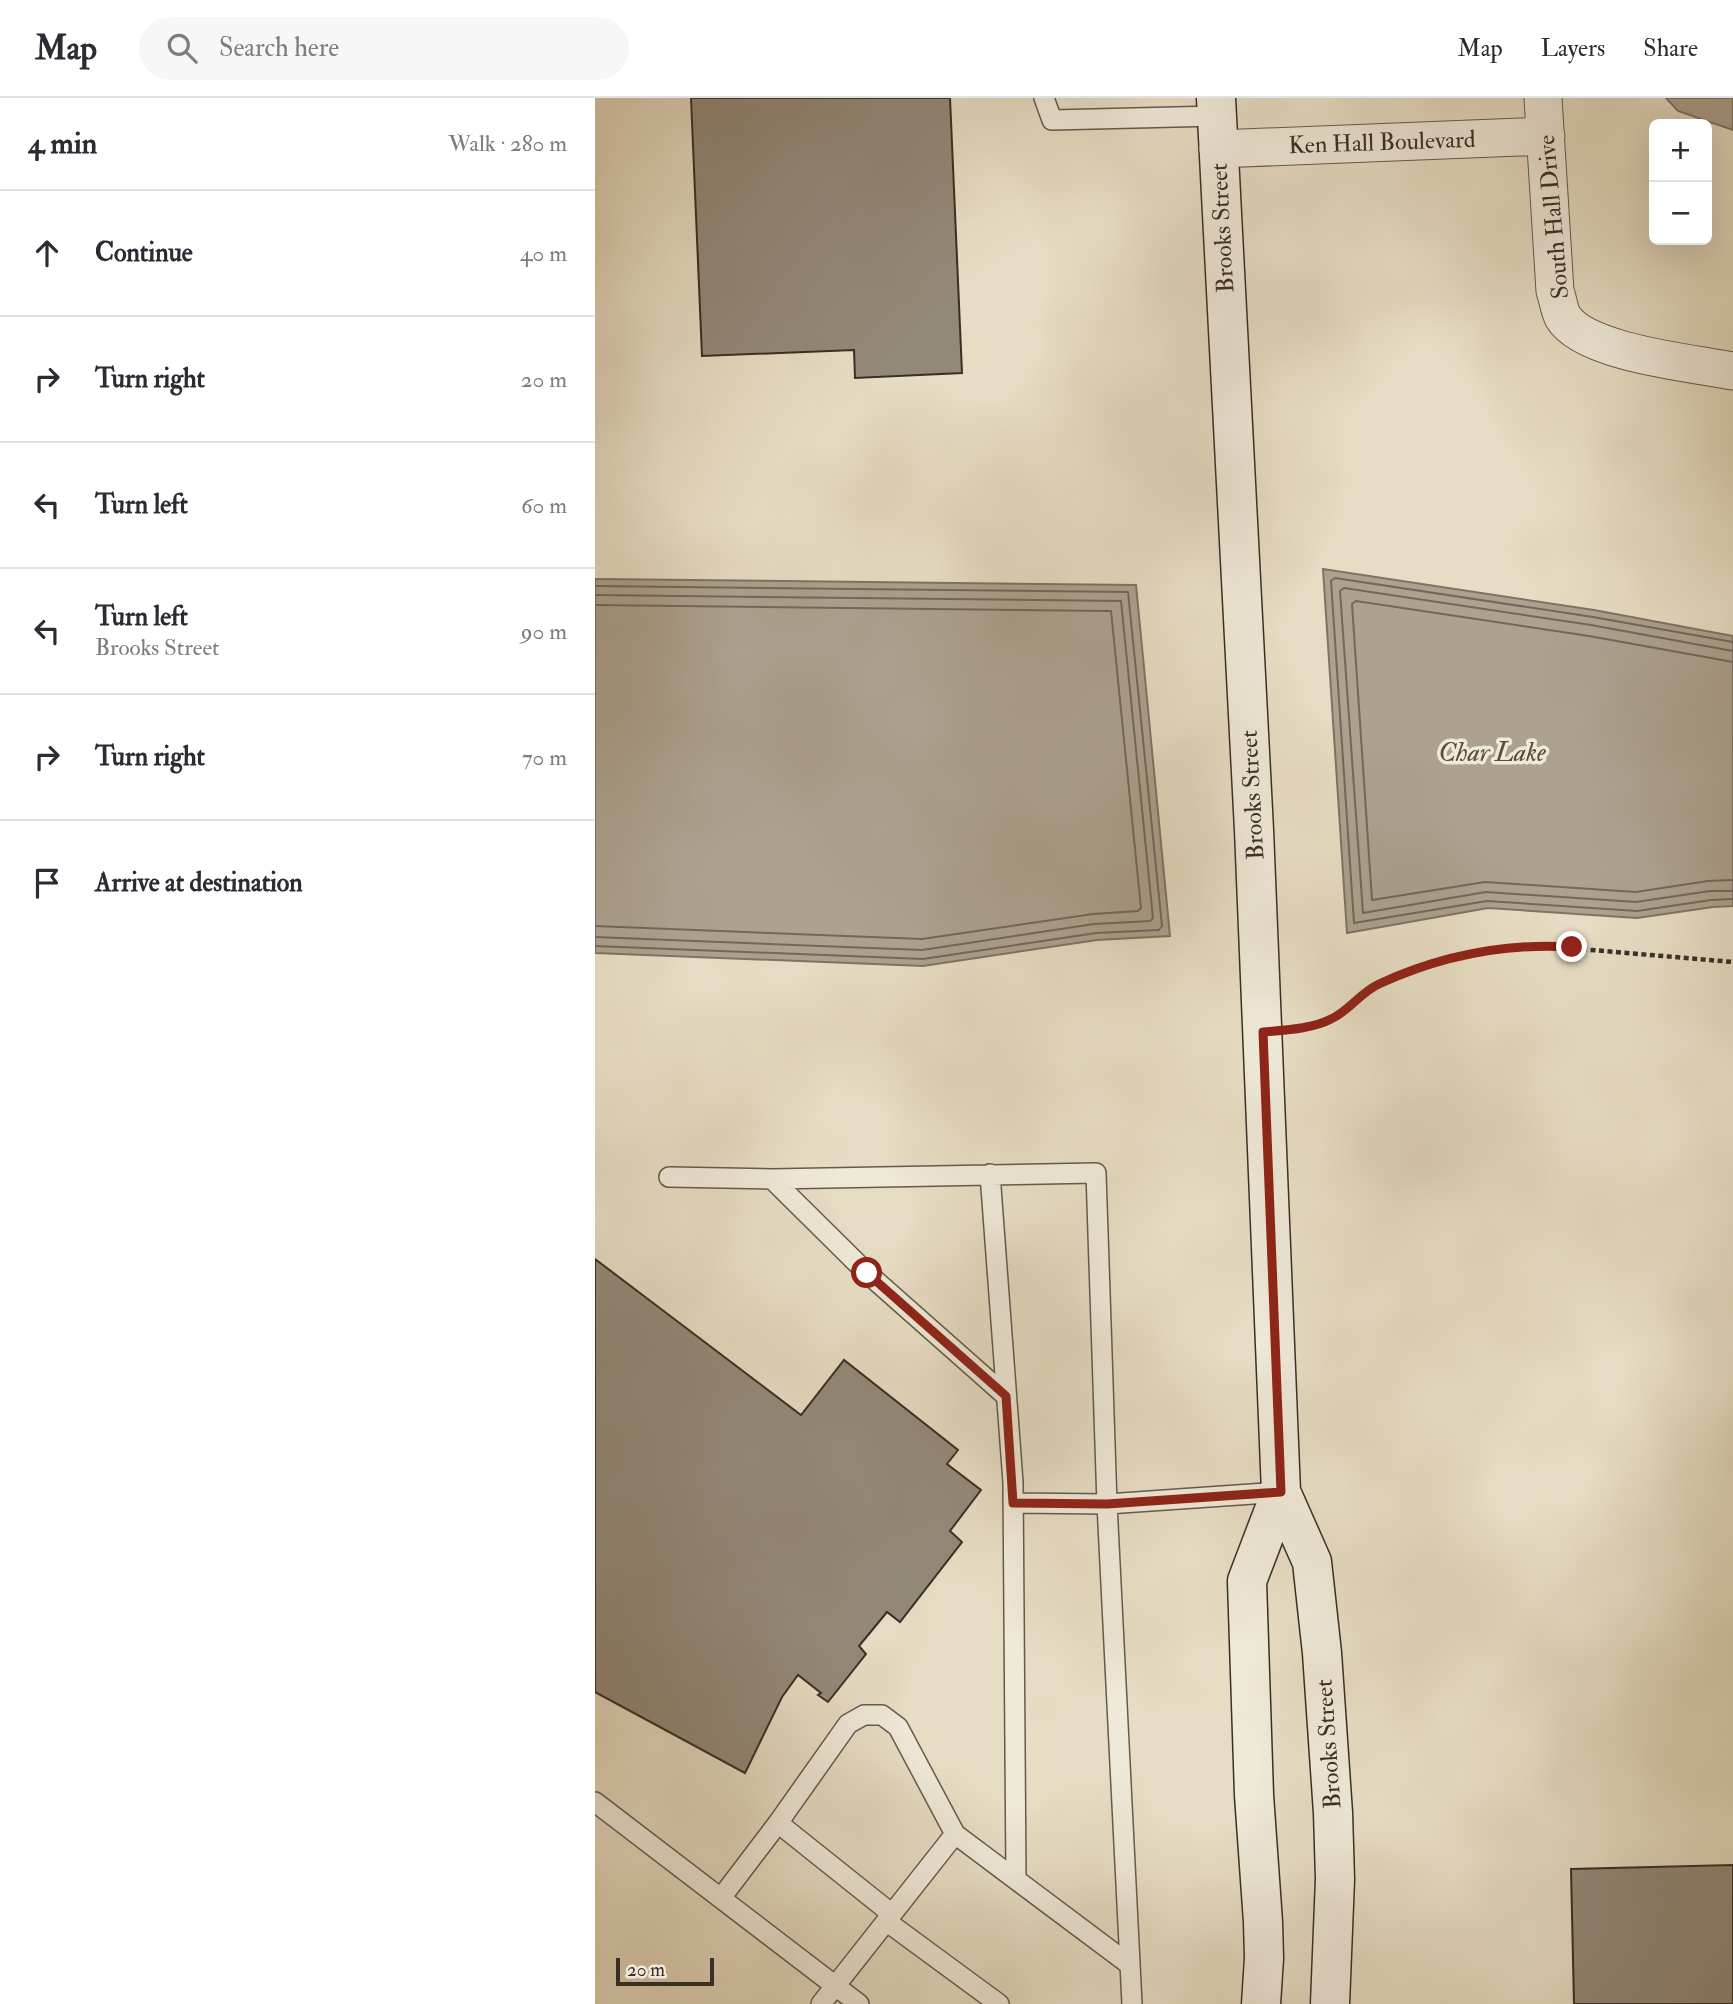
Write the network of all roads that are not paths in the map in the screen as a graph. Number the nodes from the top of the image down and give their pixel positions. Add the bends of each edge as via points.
1 (1044, 98) edge
2 (1544, 113) edge
3 (1217, 121) edge
4 (1733, 371) edge
5 (990, 1174) junction
6 (669, 1177) dead end
7 (772, 1179) junction
8 (1006, 1396) junction
9 (1281, 1492) junction
10 (1013, 1503) junction
11 (1107, 1504) junction
12 (595, 1802) edge
13 (778, 1823) junction
14 (955, 1834) junction
15 (1016, 1879) junction
16 (722, 1898) junction
17 (889, 1917) junction
18 (1130, 1965) junction
19 (835, 1985) junction
20 (821, 2004) edge
21 (859, 2004) edge
22 (999, 2004) edge
23 (1132, 2004) edge
24 (1262, 2004) edge
25 (1330, 2004) edge

1 - 3 lane via 1052,120
2 - 3 street, Ken Hall Boulevard
2 - 4 street, South Hall Drive via 1555,291 1563,317 1576,331 1617,349
3 - 9 main road, Brooks Street
5 - 7 lane
5 - 8 lane
5 - 11 lane via 1096,1173
6 - 7 lane
7 - 8 lane via 867,1273
8 - 10 lane
9 - 11 lane
9 - 24 main road, Brooks Street via 1247,1581 1263,1922
9 - 25 main road, Brooks Street via 1312,1562 1322,1653 1334,1826
10 - 11 lane
10 - 15 lane
11 - 18 lane
12 - 16 lane
13 - 14 lane via 848,1724 864,1716 882,1715 908,1742
13 - 16 lane
13 - 17 lane
14 - 15 lane
14 - 17 lane
15 - 18 lane
16 - 19 lane
17 - 19 lane
17 - 22 lane
18 - 23 lane
19 - 20 lane
19 - 21 lane

